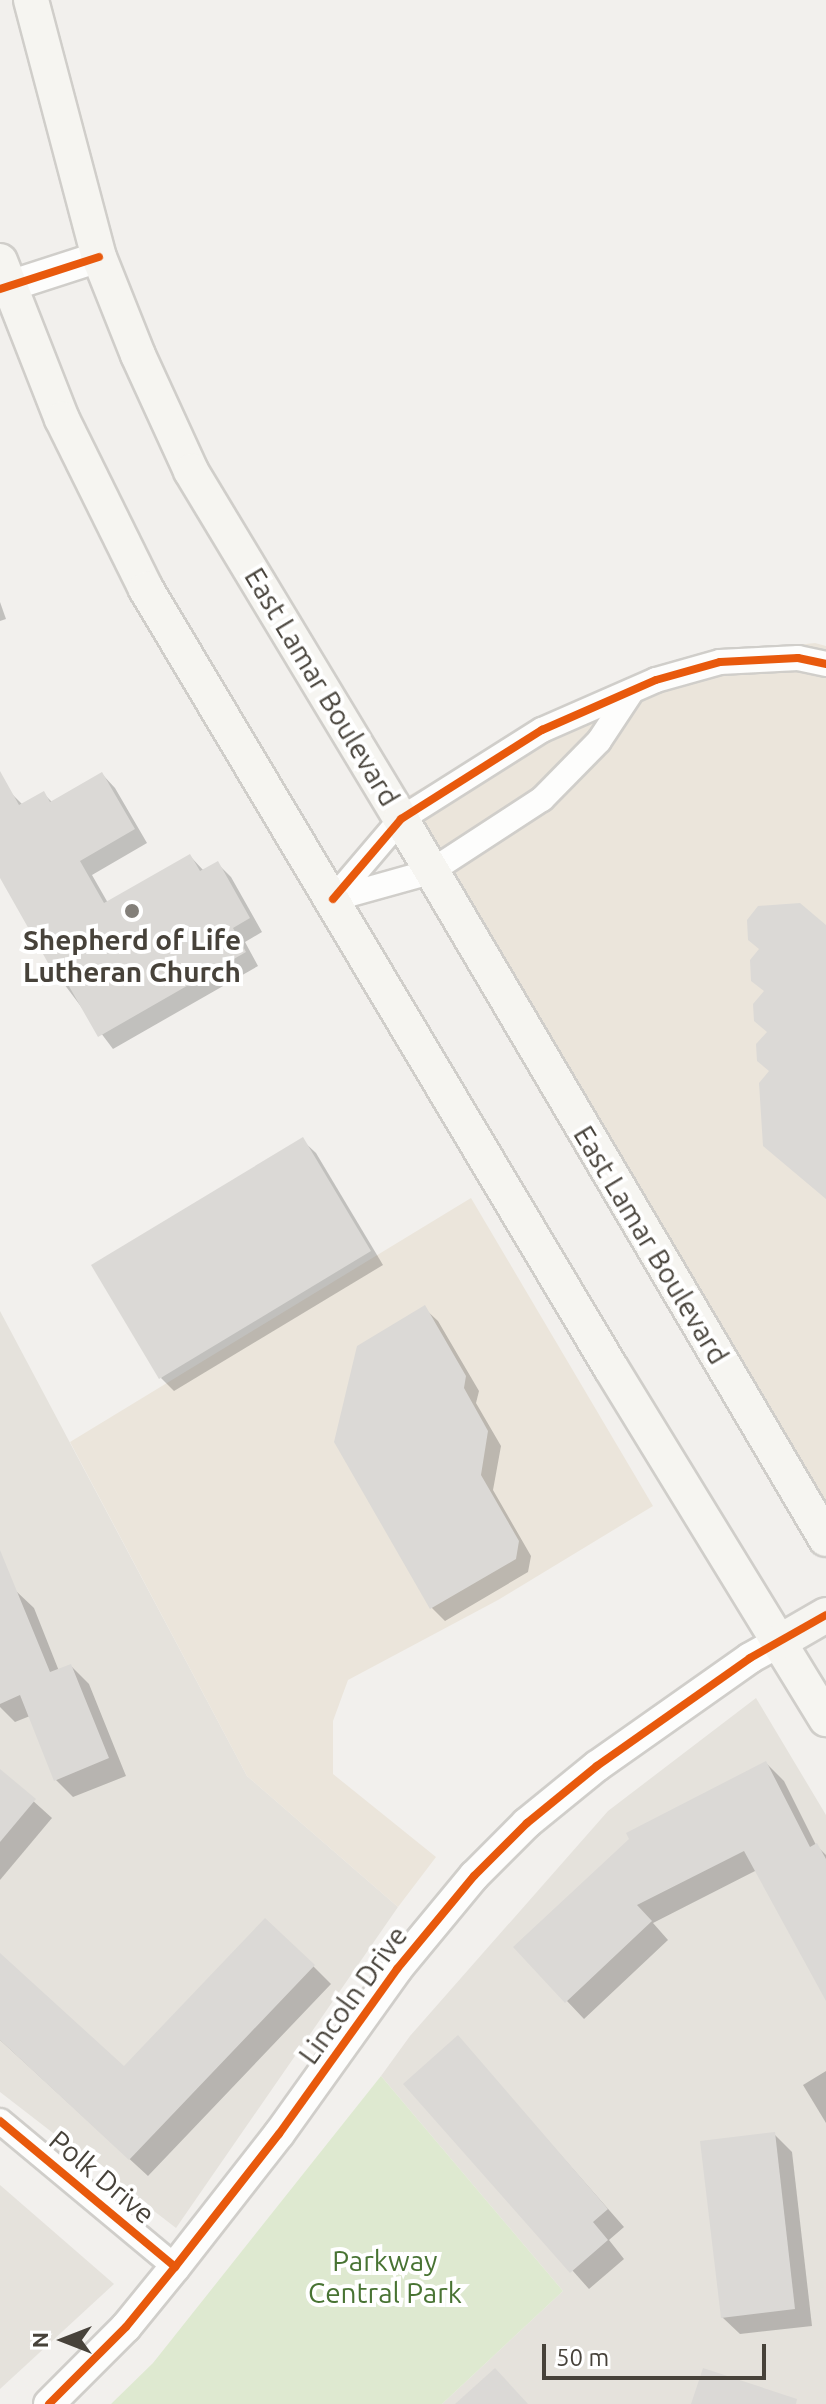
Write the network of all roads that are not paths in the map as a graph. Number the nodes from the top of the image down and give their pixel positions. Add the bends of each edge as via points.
1 (31, 0) edge
2 (99, 257) junction
3 (2, 279) edge
4 (826, 664) edge
5 (632, 691) junction
6 (401, 819) junction
7 (430, 872) junction
8 (333, 899) junction
9 (826, 1539) edge
10 (826, 1615) edge
11 (781, 1641) junction
12 (826, 1719) edge
13 (0, 2121) edge
14 (175, 2267) junction
15 (49, 2404) edge

1 - 2 main road, East Lamar Boulevard
2 - 3 street
2 - 6 main road, East Lamar Boulevard via 191,471
3 - 8 main road via 62,419 146,589
4 - 5 street via 798,658 720,662
5 - 6 street via 542,730
5 - 7 street via 599,741 542,799
6 - 7 main road, East Lamar Boulevard
6 - 8 street
7 - 8 street
7 - 9 main road, East Lamar Boulevard
8 - 11 main road via 611,1368
10 - 11 main road, Lincoln Drive
11 - 12 main road
11 - 14 street, Lincoln Drive via 597,1766 527,1823 474,1876 397,1969
13 - 14 street, Polk Drive
14 - 15 street, Lincoln Drive via 126,2327

